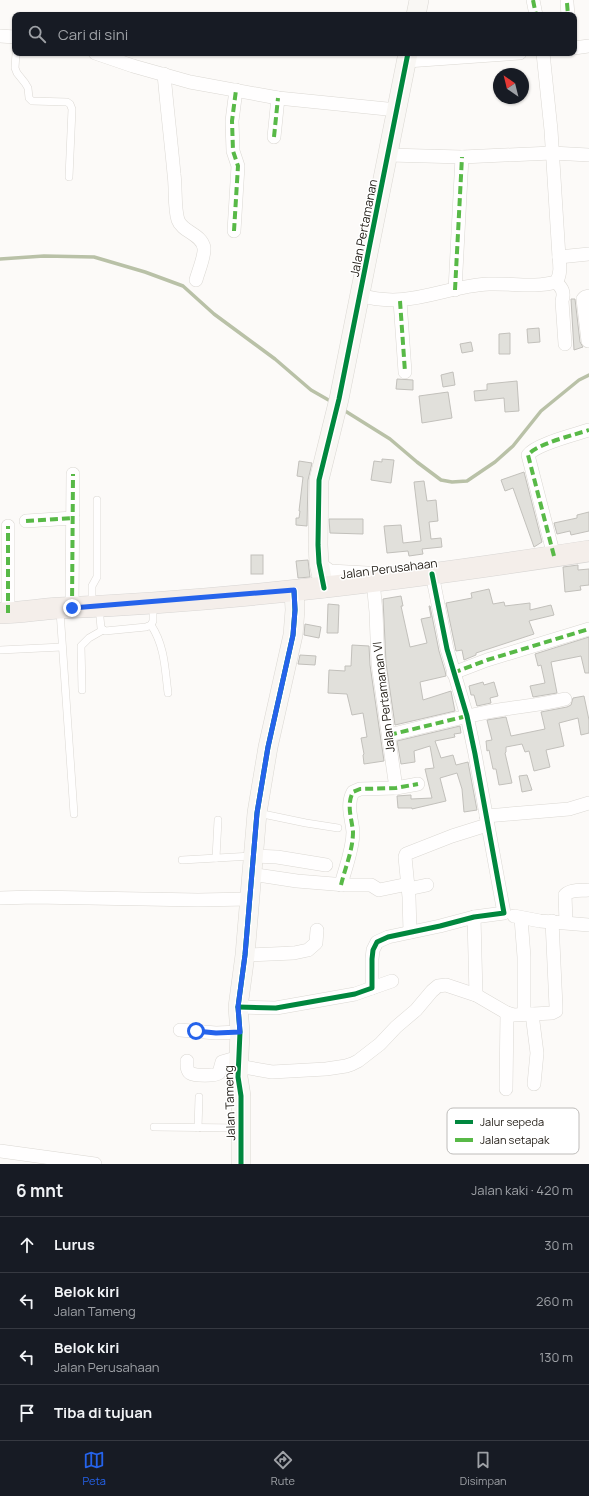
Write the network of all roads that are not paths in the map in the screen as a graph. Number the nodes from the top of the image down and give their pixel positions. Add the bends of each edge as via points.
1 (419, 0) edge
2 (533, 0) edge
3 (417, 12) edge
4 (535, 12) edge
5 (0, 36) edge
6 (12, 37) edge
7 (589, 46) edge
8 (577, 48) edge
9 (16, 56) edge
10 (104, 56) edge
11 (436, 56) edge
12 (543, 56) edge
13 (408, 57) edge
14 (164, 74) junction
15 (236, 90) junction
16 (278, 98) junction
17 (397, 110) junction
18 (274, 137) dead end
19 (552, 153) junction
20 (388, 155) junction
21 (589, 155) edge
22 (462, 157) junction
23 (69, 177) dead end
24 (234, 231) dead end
25 (589, 254) edge
26 (560, 258) junction
27 (196, 280) dead end
28 (556, 282) junction
29 (455, 290) junction
30 (360, 295) junction
31 (589, 296) edge
32 (400, 301) junction
33 (588, 341) dead end
34 (565, 344) dead end
35 (405, 372) dead end
36 (589, 430) edge
37 (73, 474) dead end
38 (97, 500) dead end
39 (73, 518) junction
40 (26, 521) dead end
41 (8, 526) dead end
42 (589, 551) edge
43 (554, 556) junction
44 (319, 563) junction
45 (4, 564) edge
46 (432, 574) junction
47 (377, 581) junction
48 (324, 588) junction
49 (294, 590) junction
50 (153, 603) junction
51 (81, 608) junction
52 (4, 613) edge
53 (151, 626) junction
54 (589, 629) edge
55 (102, 630) junction
56 (62, 648) junction
57 (0, 650) edge
58 (453, 674) junction
59 (82, 690) dead end
60 (168, 693) dead end
61 (565, 699) dead end
62 (467, 716) junction
63 (389, 735) junction
64 (418, 784) dead end
65 (396, 788) junction
66 (589, 803) edge
67 (257, 813) junction
68 (74, 814) dead end
69 (218, 820) dead end
70 (487, 821) junction
71 (338, 828) dead end
72 (253, 856) junction
73 (216, 858) junction
74 (182, 860) dead end
75 (326, 865) dead end
76 (251, 874) junction
77 (341, 885) junction
78 (427, 885) dead end
79 (408, 886) junction
80 (589, 890) edge
81 (0, 898) edge
82 (249, 898) junction
83 (504, 913) junction
84 (474, 917) junction
85 (521, 918) junction
86 (552, 921) junction
87 (566, 922) junction
88 (589, 925) edge
89 (317, 930) dead end
90 (410, 932) junction
91 (245, 955) junction
92 (392, 981) dead end
93 (372, 988) junction
94 (476, 995) junction
95 (238, 1007) junction
96 (507, 1013) junction
97 (528, 1014) junction
98 (180, 1030) dead end
99 (240, 1032) junction
100 (186, 1061) dead end
101 (238, 1062) junction
102 (534, 1084) dead end
103 (506, 1089) dead end
104 (199, 1097) dead end
105 (154, 1127) dead end
106 (198, 1128) junction
107 (241, 1128) junction
108 (0, 1151) edge
109 (49, 1161) edge
110 (95, 1164) edge
111 (241, 1164) edge

1 - 3 street
2 - 4 street
5 - 6 street
7 - 8 street
9 - 23 lane via 15,68 28,88 32,101 66,102 72,108
10 - 14 street
11 - 13 street
12 - 19 street
13 - 17 street, Jalan Pertamanan
14 - 15 street via 190,82
14 - 27 street via 178,222 199,239 204,249
15 - 16 street
15 - 24 street via 232,121 238,166
16 - 17 street
16 - 18 street
17 - 20 street, Jalan Pertamanan
19 - 21 street
19 - 22 street
19 - 26 street
20 - 22 street
20 - 30 street, Jalan Pertamanan
22 - 29 street
25 - 26 street
26 - 28 street via 560,272
28 - 29 street via 540,285 490,284
28 - 34 street via 564,295 562,301
29 - 32 street
30 - 32 street
30 - 44 street, Jalan Pertamanan via 339,399 319,480
31 - 33 street via 583,300
32 - 35 street
36 - 43 street via 540,446 530,452 528,458
37 - 39 street
38 - 51 lane via 97,577
39 - 40 street
39 - 51 street
41 - 45 street
42 - 43 main road, Jalan Perusahaan
43 - 46 main road, Jalan Perusahaan
44 - 47 street via 330,571 372,574
44 - 48 street, Jalan Pertamanan
45 - 52 street
46 - 47 main road, Jalan Perusahaan
46 - 58 street
47 - 48 main road, Jalan Perusahaan
47 - 63 street, Jalan Pertamanan VI via 378,664
48 - 49 main road, Jalan Perusahaan
49 - 50 main road, Jalan Perusahaan
49 - 67 street, Jalan Tameng via 293,635 268,747
50 - 51 main road, Jalan Perusahaan
50 - 53 lane
51 - 52 main road, Jalan Perusahaan
51 - 55 lane
51 - 56 lane
53 - 55 lane
53 - 60 lane via 162,648
54 - 58 street via 487,660
55 - 59 lane via 81,646
56 - 57 lane
56 - 68 lane
58 - 62 street
61 - 62 street via 543,705
62 - 63 street
62 - 70 street
63 - 65 street, Jalan Pertamanan VI
64 - 65 street
65 - 77 street via 356,790 351,795 349,807 353,839
66 - 70 street via 562,810
67 - 71 lane
67 - 72 street, Jalan Tameng
69 - 73 lane
70 - 79 street via 406,854
70 - 83 street
72 - 73 lane
72 - 75 street
72 - 76 street, Jalan Tameng
73 - 74 lane
76 - 77 street
76 - 82 street, Jalan Tameng
77 - 79 street via 371,885 383,890
78 - 79 street
79 - 90 street
80 - 87 street via 571,891 565,895
81 - 82 street
82 - 91 street, Jalan Tameng
83 - 84 street
83 - 85 street
84 - 90 street
84 - 94 street
85 - 86 street
85 - 97 street
86 - 87 street
86 - 97 street via 556,1011
87 - 88 street
89 - 91 street via 316,943 308,950
90 - 93 street via 388,937 375,946 372,959
91 - 95 street, Jalan Tameng
92 - 93 street
93 - 95 street via 355,994 274,1008
94 - 96 street
94 - 101 street via 446,985 438,986 380,1044 358,1061 346,1066 272,1072
95 - 99 street, Jalan Tameng
96 - 97 street
96 - 103 street
97 - 102 street via 536,1053
98 - 99 street
99 - 101 street, Jalan Tameng
100 - 101 street via 190,1073 196,1075 215,1075 220,1073 222,1062
101 - 107 street, Jalan Tameng
104 - 106 lane
105 - 106 lane
106 - 107 lane
107 - 111 street, Jalan Tameng
108 - 109 street
109 - 110 street

